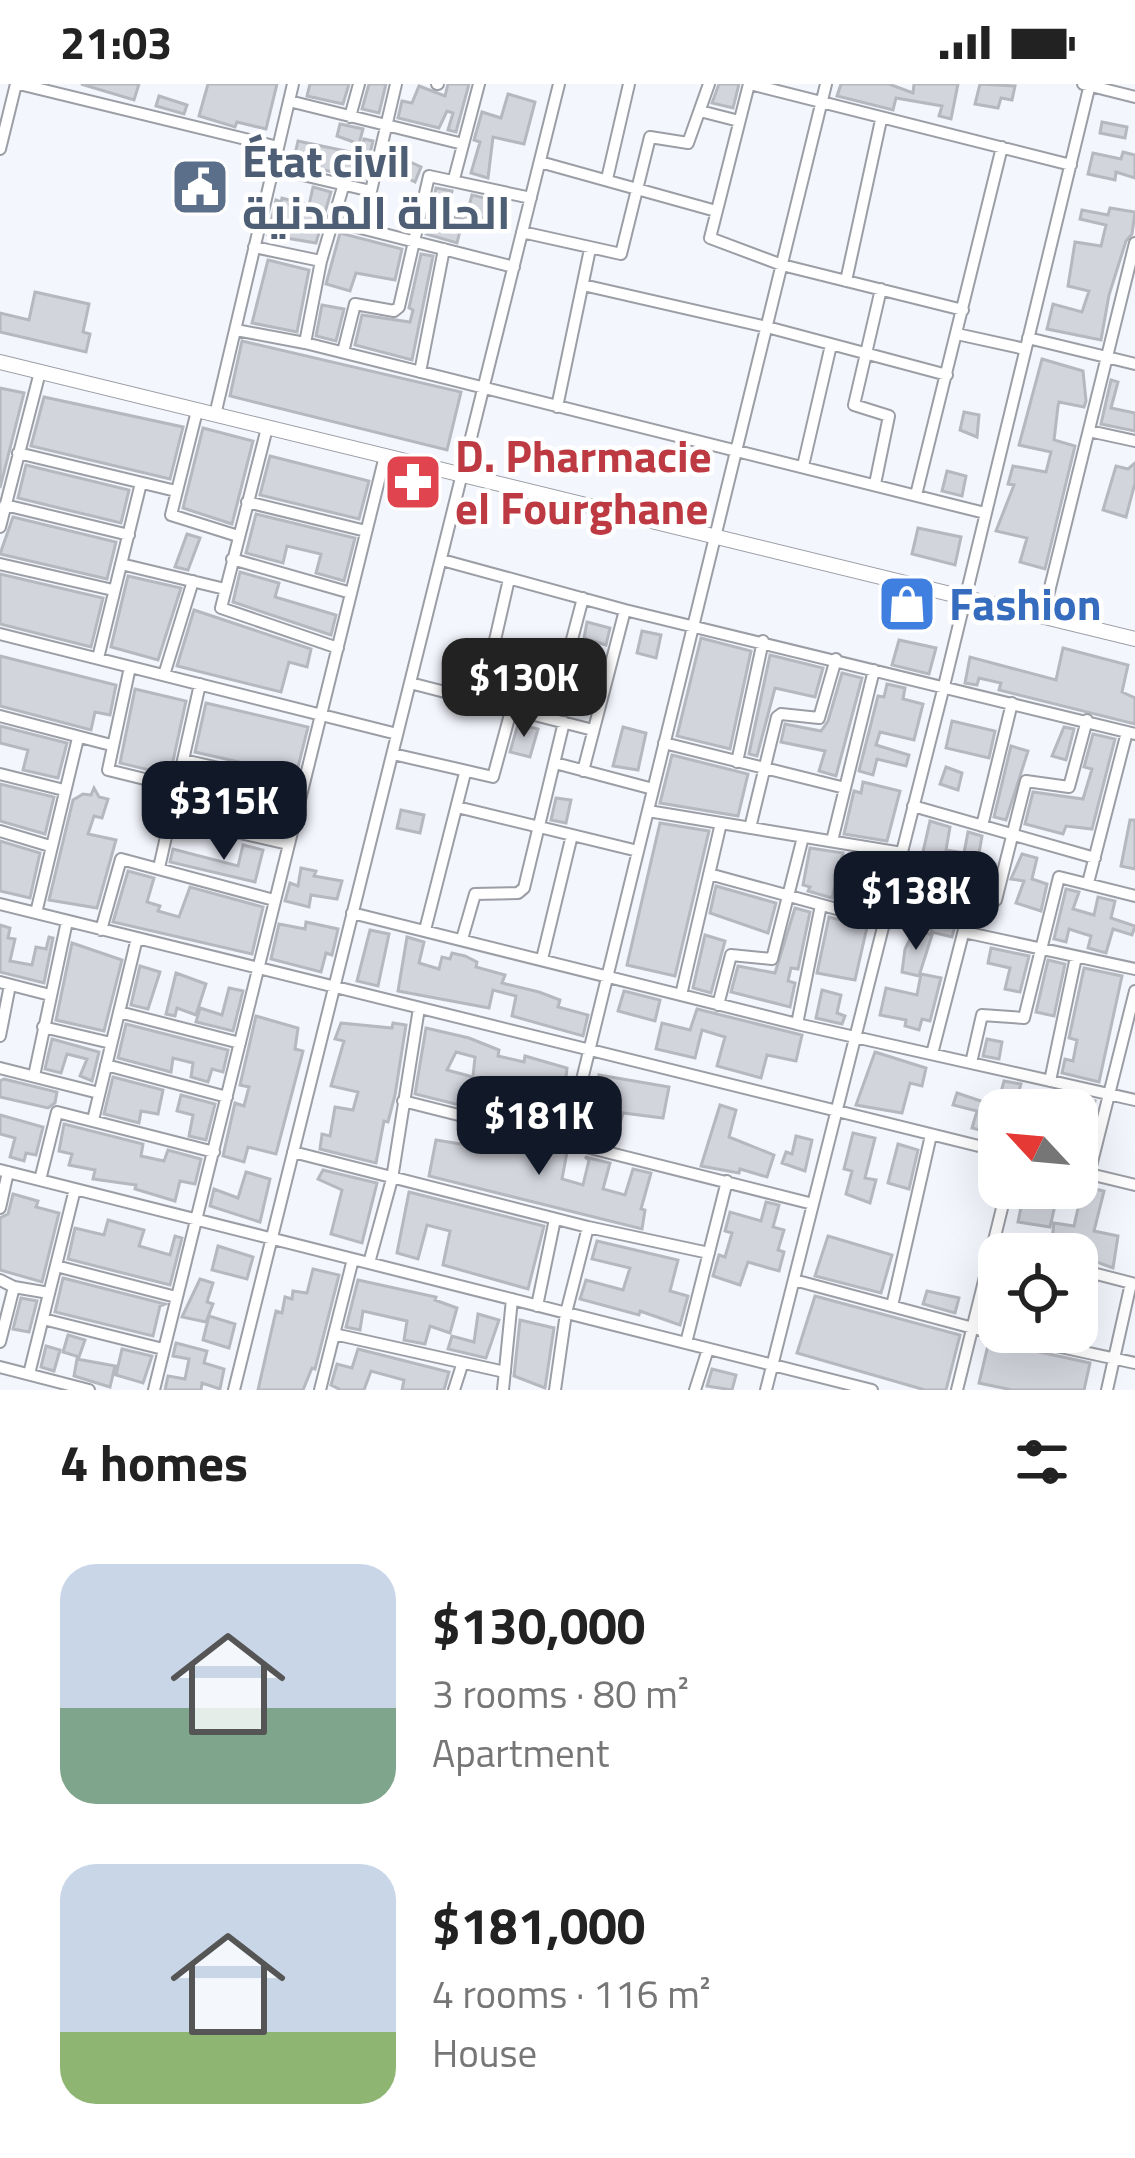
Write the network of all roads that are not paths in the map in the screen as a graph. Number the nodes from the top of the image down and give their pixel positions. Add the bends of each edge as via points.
1 (17, 84) edge
2 (293, 84) edge
3 (359, 84) edge
4 (396, 84) edge
5 (479, 84) edge
6 (560, 84) edge
7 (629, 84) edge
8 (709, 84) edge
9 (750, 84) edge
10 (826, 84) edge
11 (1088, 85) edge
12 (1135, 98) edge
13 (289, 100) junction
14 (821, 104) junction
15 (700, 111) junction
16 (350, 117) junction
17 (881, 120) junction
18 (739, 121) junction
19 (387, 126) junction
20 (463, 145) junction
21 (278, 147) junction
22 (1002, 147) junction
23 (0, 149) edge
24 (540, 162) junction
25 (1071, 165) junction
26 (273, 167) junction
27 (454, 179) junction
28 (607, 179) junction
29 (343, 187) junction
30 (638, 187) junction
31 (531, 199) junction
32 (716, 211) junction
33 (333, 220) junction
34 (522, 232) junction
35 (414, 241) junction
36 (1135, 243) edge
37 (254, 247) junction
38 (444, 249) junction
39 (590, 250) junction
40 (321, 261) junction
41 (782, 265) junction
42 (514, 267) junction
43 (846, 281) junction
44 (583, 285) junction
45 (1130, 289) edge
46 (880, 290) junction
47 (963, 310) junction
48 (767, 327) junction
49 (236, 330) junction
50 (957, 334) junction
51 (305, 343) junction
52 (1027, 344) junction
53 (831, 345) junction
54 (343, 352) junction
55 (865, 354) junction
56 (1107, 357) junction
57 (0, 362) edge
58 (1135, 364) edge
59 (40, 372) junction
60 (420, 372) junction
61 (947, 375) junction
62 (484, 387) junction
63 (557, 407) junction
64 (197, 411) junction
65 (215, 415) junction
66 (267, 428) junction
67 (1089, 430) junction
68 (1135, 441) edge
69 (736, 451) junction
70 (18, 453) junction
71 (385, 456) junction
72 (803, 466) junction
73 (462, 475) junction
74 (141, 483) junction
75 (875, 484) junction
76 (176, 491) junction
77 (916, 495) junction
78 (247, 502) junction
79 (5, 505) junction
80 (985, 513) junction
81 (0, 526) edge
82 (366, 531) junction
83 (129, 536) junction
84 (238, 536) junction
85 (716, 537) junction
86 (232, 559) junction
87 (442, 560) junction
88 (0, 564) edge
89 (121, 564) junction
90 (509, 578) junction
91 (193, 581) junction
92 (225, 589) junction
93 (113, 590) junction
94 (351, 593) junction
95 (583, 598) junction
96 (965, 598) junction
97 (625, 610) junction
98 (1043, 616) junction
99 (694, 626) junction
100 (0, 634) edge
101 (1135, 639) edge
102 (763, 641) junction
103 (338, 648) junction
104 (98, 658) junction
105 (836, 659) junction
106 (130, 667) junction
107 (874, 670) junction
108 (164, 675) junction
109 (410, 683) junction
110 (200, 684) junction
111 (944, 686) junction
112 (481, 701) junction
113 (1012, 703) junction
114 (510, 709) junction
115 (0, 716) edge
116 (320, 716) junction
117 (1087, 720) junction
118 (565, 722) junction
119 (593, 730) junction
120 (1131, 733) edge
121 (397, 734) junction
122 (78, 738) junction
123 (664, 743) junction
124 (111, 746) junction
125 (393, 754) junction
126 (183, 760) junction
127 (737, 762) junction
128 (555, 764) junction
129 (764, 768) junction
130 (583, 771) junction
131 (465, 772) junction
132 (0, 774) edge
133 (177, 787) junction
134 (303, 787) junction
135 (845, 788) junction
136 (653, 789) junction
137 (64, 790) junction
138 (913, 806) junction
139 (457, 807) junction
140 (647, 811) junction
141 (170, 817) junction
142 (721, 823) junction
143 (982, 826) junction
144 (540, 827) junction
145 (750, 828) junction
146 (0, 831) edge
147 (1011, 834) junction
148 (572, 835) junction
149 (803, 837) junction
150 (832, 842) junction
151 (288, 844) junction
152 (50, 845) junction
153 (638, 851) junction
154 (902, 853) junction
155 (1095, 858) junction
156 (159, 868) junction
157 (709, 874) junction
158 (895, 879) junction
159 (1088, 883) junction
160 (788, 896) junction
161 (1135, 896) edge
162 (972, 899) junction
163 (274, 900) junction
164 (0, 904) edge
165 (821, 905) junction
166 (36, 913) junction
167 (352, 913) junction
168 (67, 921) junction
169 (884, 922) junction
170 (101, 929) junction
171 (425, 930) junction
172 (964, 932) junction
173 (137, 938) junction
174 (462, 939) junction
175 (1040, 949) junction
176 (1076, 956) junction
177 (542, 959) junction
178 (1135, 969) edge
179 (258, 970) junction
180 (607, 976) junction
181 (5, 984) edge
182 (335, 988) junction
183 (1135, 991) edge
184 (50, 994) junction
185 (681, 995) junction
186 (718, 1004) junction
187 (418, 1008) junction
188 (119, 1012) junction
189 (797, 1024) junction
190 (43, 1027) junction
191 (0, 1036) edge
192 (856, 1037) junction
193 (111, 1042) junction
194 (240, 1043) junction
195 (590, 1050) junction
196 (932, 1054) junction
197 (971, 1063) junction
198 (106, 1065) junction
199 (0, 1068) edge
200 (34, 1076) junction
201 (1050, 1081) junction
202 (99, 1093) junction
203 (1109, 1094) junction
204 (227, 1096) junction
205 (1135, 1100) edge
206 (403, 1101) junction
207 (836, 1111) junction
208 (93, 1120) junction
209 (1098, 1127) edge
210 (931, 1135) junction
211 (567, 1141) junction
212 (978, 1146) edge
213 (214, 1152) junction
214 (293, 1152) junction
215 (4, 1171) edge
216 (1098, 1176) edge
217 (392, 1178) junction
218 (40, 1180) junction
219 (727, 1181) junction
220 (1135, 1185) edge
221 (75, 1189) junction
222 (813, 1204) junction
223 (0, 1208) edge
224 (555, 1219) junction
225 (197, 1222) junction
226 (588, 1227) junction
227 (274, 1240) junction
228 (710, 1253) junction
229 (353, 1259) junction
230 (369, 1263) junction
231 (56, 1266) junction
232 (1098, 1274) edge
233 (0, 1280) edge
234 (794, 1280) junction
235 (1133, 1283) edge
236 (14, 1287) junction
237 (49, 1293) junction
238 (176, 1297) junction
239 (512, 1299) junction
240 (536, 1306) junction
241 (892, 1306) junction
242 (978, 1308) edge
243 (566, 1313) junction
244 (43, 1319) junction
245 (973, 1328) junction
246 (334, 1334) junction
247 (0, 1342) edge
248 (686, 1343) junction
249 (163, 1349) junction
250 (708, 1349) junction
251 (1114, 1359) junction
252 (1135, 1363) edge
253 (462, 1365) junction
254 (772, 1365) junction
255 (0, 1367) edge
256 (505, 1372) junction
257 (29, 1374) junction
258 (89, 1390) edge
259 (154, 1390) edge
260 (234, 1390) edge
261 (322, 1390) edge
262 (454, 1390) edge
263 (503, 1390) edge
264 (557, 1390) edge
265 (695, 1390) edge
266 (766, 1390) edge
267 (872, 1390) edge
268 (958, 1390) edge
269 (1107, 1390) edge

1 - 21 street
1 - 23 street
2 - 13 street
3 - 16 street
4 - 19 street
5 - 20 street
6 - 24 street
7 - 28 street
8 - 15 street
9 - 14 street
9 - 18 street
10 - 14 street
11 - 12 street
11 - 25 street
13 - 16 street
13 - 21 street
14 - 17 street
14 - 41 street
15 - 18 street
15 - 30 street via 688,143 650,137
16 - 19 street
17 - 22 street
17 - 43 street
18 - 32 street
19 - 20 street
19 - 29 street via 371,191
20 - 27 street
21 - 26 street
22 - 25 street
22 - 47 street
24 - 28 street
24 - 31 street
25 - 52 street
26 - 29 street
26 - 37 street
27 - 31 street
27 - 35 street via 429,176
28 - 30 street
29 - 33 street
30 - 32 street
30 - 39 street via 620,254
31 - 34 street
32 - 41 street via 710,238
33 - 35 street
33 - 40 street
34 - 39 street
34 - 42 street
35 - 38 street
35 - 54 street via 399,307 355,304
36 - 45 street
37 - 40 street
37 - 49 street
38 - 42 street
38 - 60 street
39 - 44 street
40 - 51 street
41 - 43 street
41 - 48 street
42 - 62 street
43 - 46 street
44 - 48 street
44 - 63 street
45 - 56 street
46 - 47 street
46 - 55 street
47 - 50 street
48 - 53 street
48 - 69 street
49 - 51 street
49 - 65 street
50 - 52 street
50 - 61 street
51 - 54 street
52 - 56 street
52 - 80 street
53 - 55 street
53 - 72 street
54 - 60 street
55 - 61 street
55 - 75 street via 854,405 889,416
56 - 58 street
56 - 67 street
57 - 59 street
59 - 64 street
59 - 70 street
60 - 62 street
61 - 77 street
62 - 63 street
62 - 73 street
63 - 69 street
64 - 65 street
64 - 76 street
65 - 66 street
66 - 71 street
66 - 78 street
67 - 68 street
67 - 98 street
69 - 72 street
69 - 85 street
70 - 74 street
70 - 79 street
71 - 73 street
71 - 82 street
72 - 75 street
73 - 85 street
73 - 87 street
74 - 76 street
74 - 83 street
75 - 77 street
76 - 84 street via 172,517
77 - 80 street
78 - 82 street
78 - 84 street
79 - 81 street
79 - 83 street
80 - 96 street
82 - 94 street
83 - 89 street
84 - 86 street
85 - 96 street
85 - 99 street
86 - 92 street
86 - 94 street
87 - 90 street
87 - 109 street
88 - 93 street
89 - 91 street
89 - 93 street
90 - 95 street
90 - 112 street
91 - 92 street
91 - 108 street
92 - 103 street via 222,609
93 - 104 street
94 - 103 street
95 - 97 street
95 - 114 street via 566,662 526,657
96 - 98 street
96 - 111 street
97 - 99 street
97 - 119 street
98 - 101 street
99 - 102 street
99 - 123 street
100 - 104 street
102 - 105 street
102 - 127 street
103 - 116 street
104 - 106 street
105 - 107 street
105 - 129 street via 818,718 778,716
106 - 108 street
106 - 124 street
107 - 111 street
107 - 135 street
108 - 110 street
109 - 112 street
109 - 121 street
110 - 116 street
110 - 126 street
111 - 113 street
111 - 138 street
112 - 114 street
113 - 117 street
113 - 143 street
114 - 118 street
114 - 131 street via 493,777
115 - 122 street
116 - 121 street
116 - 134 street
117 - 120 street
117 - 147 street via 1069,787 1026,781
118 - 119 street
118 - 128 street
119 - 130 street
120 - 155 street
121 - 125 street
122 - 124 street
122 - 137 street
123 - 127 street
123 - 136 street
124 - 133 street via 108,770
125 - 131 street
125 - 167 street
126 - 133 street
126 - 134 street
127 - 129 street
128 - 130 street
128 - 144 street
129 - 135 street
129 - 145 street
130 - 136 street
131 - 139 street
132 - 137 street
133 - 141 street
134 - 151 street
135 - 150 street
136 - 140 street
137 - 152 street
138 - 143 street
138 - 154 street
139 - 144 street
139 - 171 street
140 - 142 street
140 - 153 street
141 - 151 street
141 - 156 street
142 - 145 street
142 - 157 street
143 - 147 street
144 - 148 street
144 - 174 street via 522,892 476,894
145 - 149 street
146 - 152 street
147 - 155 street
147 - 162 street via 996,900
148 - 153 street
148 - 177 street
149 - 150 street
149 - 160 street
150 - 154 street
151 - 163 street
152 - 166 street
153 - 180 street
154 - 158 street
155 - 159 street
156 - 163 street
156 - 170 street via 119,860
157 - 160 street
157 - 185 street
158 - 162 street
158 - 169 street
159 - 161 street
159 - 175 street via 1059,877
160 - 165 street
160 - 186 street via 772,959 731,955
162 - 172 street
163 - 179 street
164 - 166 street
165 - 169 street
165 - 189 street
166 - 168 street
167 - 171 street
167 - 182 street
168 - 170 street
168 - 184 street
169 - 192 street
170 - 173 street
171 - 174 street
172 - 175 street
172 - 196 street
173 - 179 street
173 - 188 street
174 - 177 street
175 - 176 street
175 - 197 street via 1024,1018 982,1015
176 - 178 street
176 - 201 street
177 - 180 street
179 - 182 street
179 - 194 street
180 - 185 street
180 - 195 street
181 - 184 street
181 - 191 street
182 - 187 street
182 - 214 street
183 - 203 street
184 - 190 street
185 - 186 street
186 - 189 street
187 - 195 street
187 - 206 street
188 - 193 street
188 - 194 street
189 - 192 street
190 - 193 street
190 - 200 street
192 - 196 street
192 - 207 street
193 - 198 street
194 - 204 street
195 - 207 street
195 - 211 street
196 - 197 street
197 - 201 street
198 - 202 street
198 - 204 street
199 - 200 street
200 - 202 street
201 - 203 street
202 - 208 street
203 - 205 street
203 - 209 street
204 - 213 street
206 - 211 street
206 - 217 street
207 - 210 street
207 - 222 street
208 - 213 street
208 - 218 street via 57,1112
210 - 212 street
210 - 241 street
211 - 219 street
213 - 225 street
214 - 217 street
214 - 227 street
215 - 218 street
215 - 223 street
216 - 220 street
217 - 224 street
217 - 230 street
218 - 221 street
219 - 222 street
219 - 228 street
221 - 225 street
221 - 231 street
222 - 234 street
224 - 226 street
224 - 240 street
225 - 227 street
225 - 238 street
226 - 228 street
226 - 243 street
227 - 229 street
227 - 260 street
228 - 248 street
229 - 230 street
229 - 246 street
230 - 239 street
231 - 237 street
231 - 238 street
232 - 235 street
233 - 236 street
234 - 241 street
234 - 254 street
235 - 251 street
236 - 237 street
236 - 247 street
237 - 244 street
238 - 249 street
239 - 240 street
239 - 256 street
240 - 243 street
241 - 245 street
242 - 245 street
243 - 248 street
243 - 264 street
244 - 249 street
244 - 257 street
245 - 251 street
245 - 268 street
246 - 253 street
246 - 261 street
248 - 250 street
249 - 259 street
250 - 254 street
250 - 265 street
251 - 252 street
251 - 269 street
253 - 256 street
253 - 262 street
254 - 266 street
254 - 267 street
255 - 257 street
256 - 263 street
257 - 258 street

